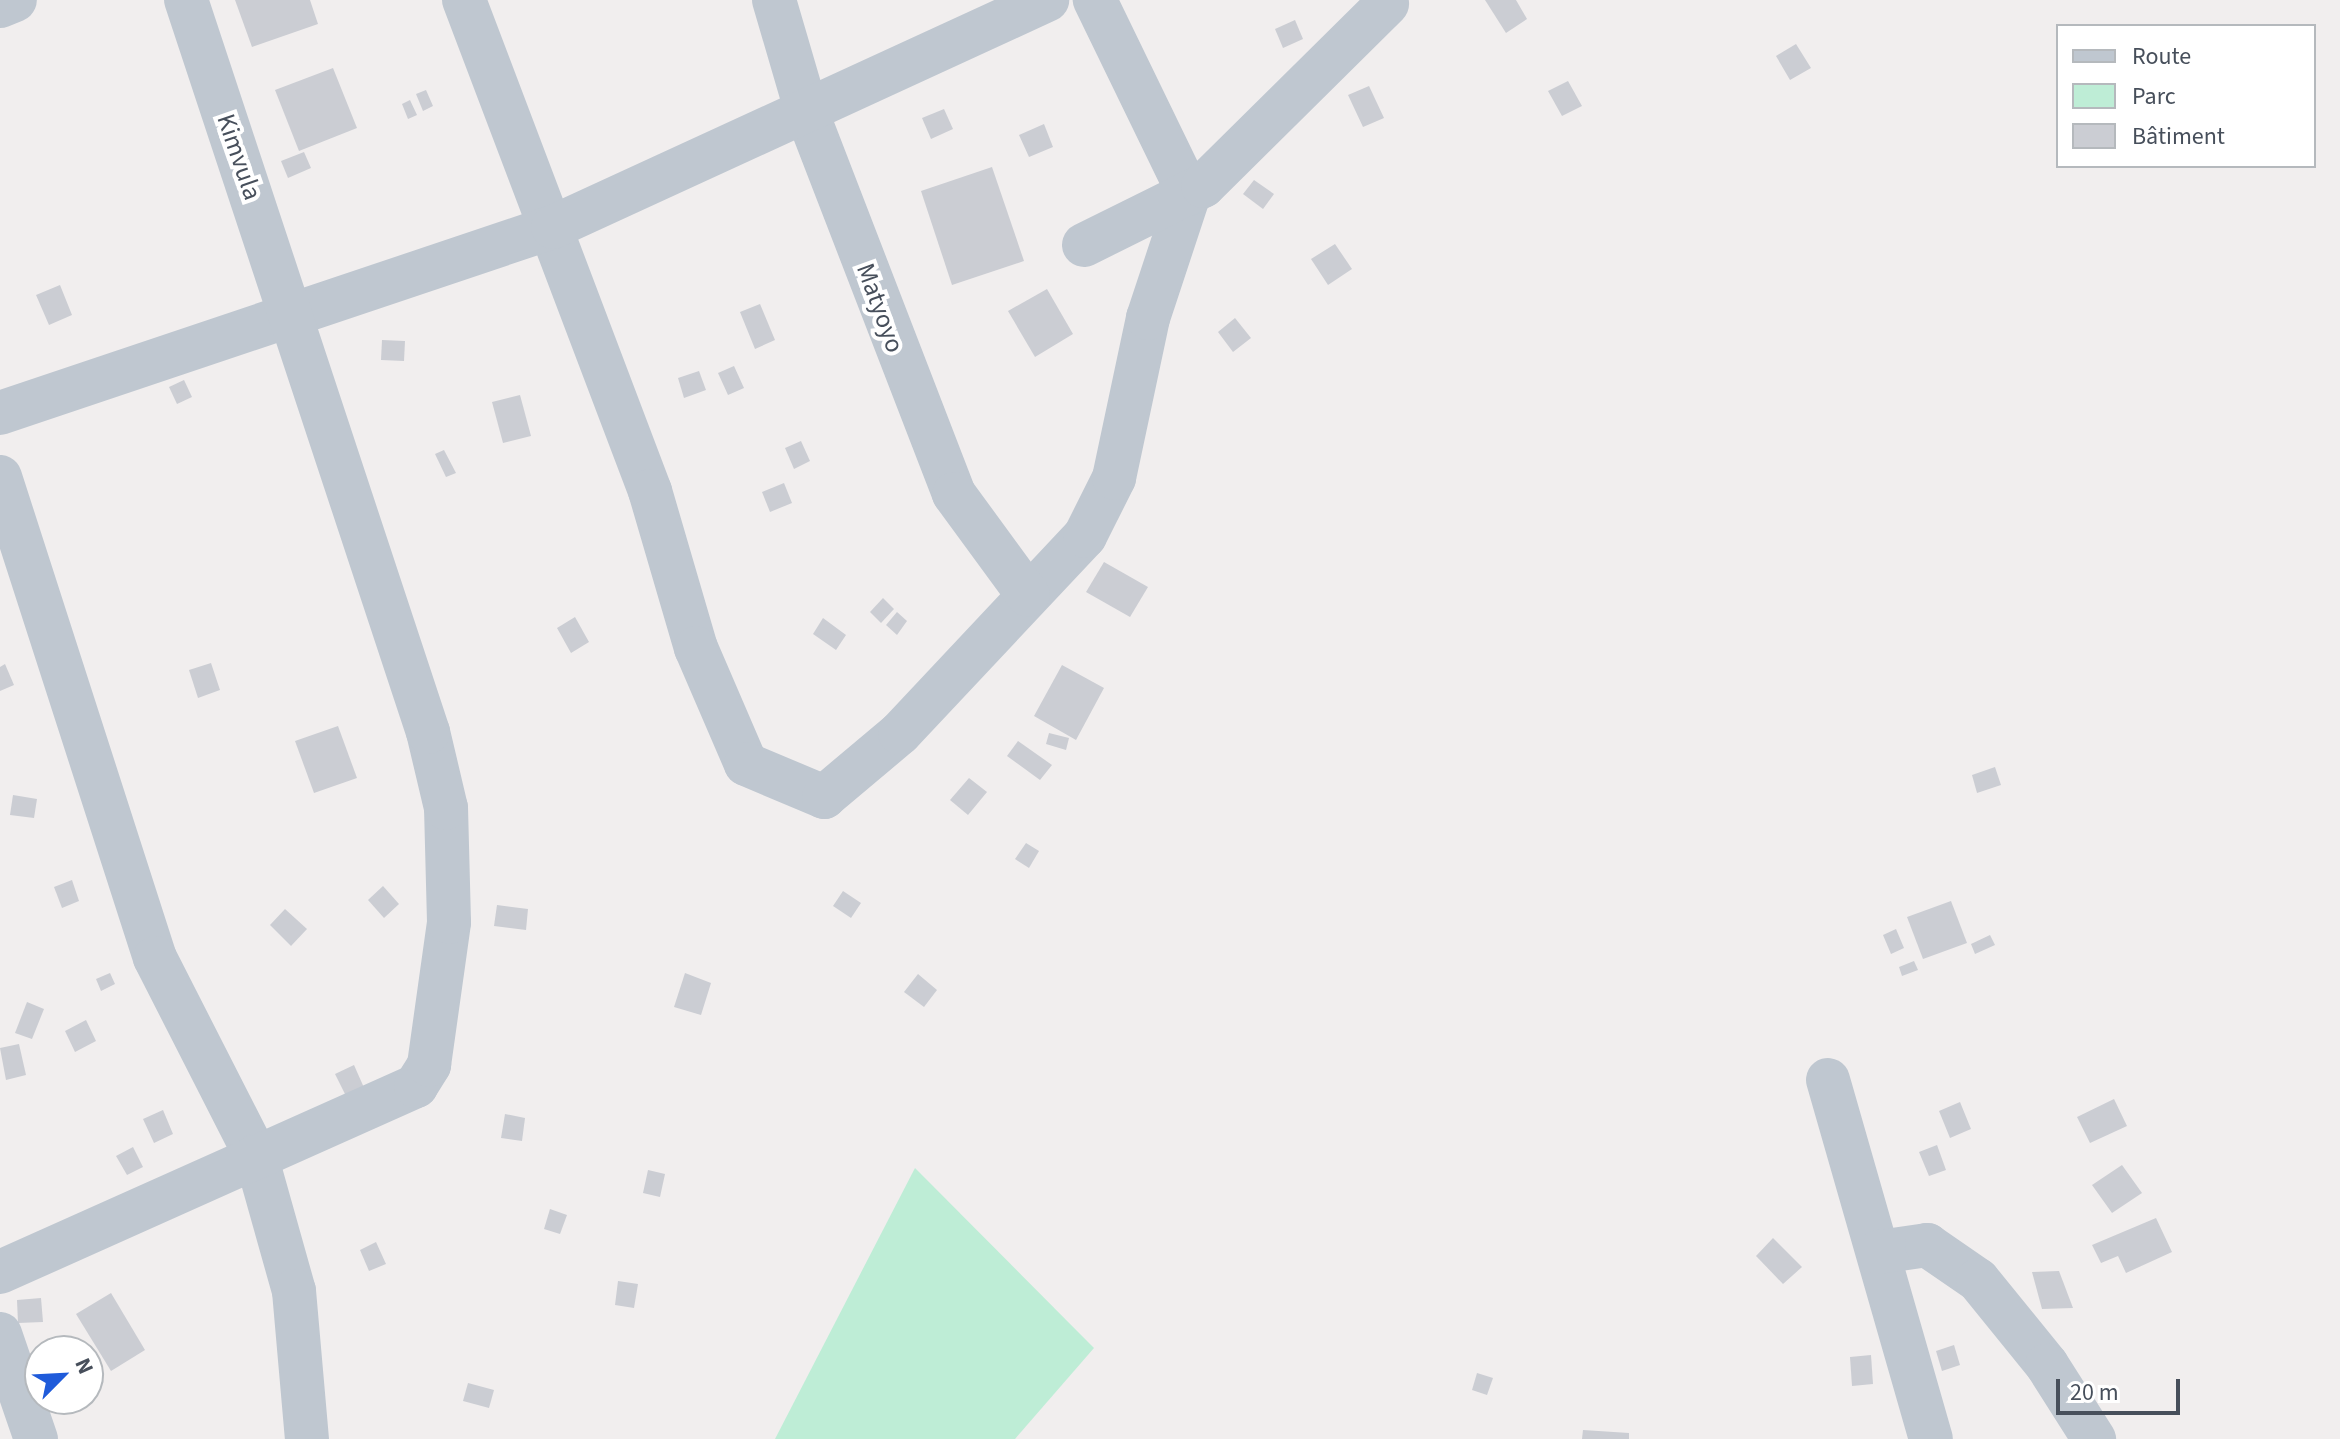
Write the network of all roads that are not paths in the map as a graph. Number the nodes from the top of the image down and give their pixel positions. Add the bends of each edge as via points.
1 (15, 0) edge
2 (186, 0) edge
3 (464, 0) edge
4 (774, 0) edge
5 (1047, 0) edge
6 (1095, 0) edge
7 (1388, 1) edge
8 (0, 6) edge
9 (807, 113) junction
10 (1189, 194) junction
11 (553, 227) junction
12 (1084, 245) dead end
13 (292, 315) junction
14 (0, 413) edge
15 (0, 477) edge
16 (1028, 595) junction
17 (1828, 1080) dead end
18 (256, 1156) junction
19 (1879, 1252) junction
20 (0, 1272) edge
21 (0, 1334) edge
22 (36, 1439) edge
23 (307, 1439) edge
24 (1931, 1439) edge
25 (2094, 1439) edge

1 - 8 street
2 - 13 street, Kimvula
3 - 11 street
4 - 9 street, Matyoyo
5 - 9 street
6 - 10 street
7 - 10 street
9 - 11 street
9 - 16 street, Matyoyo via 954,494
10 - 12 street
10 - 16 street via 1148,318 1114,478 1085,536
11 - 13 street
11 - 16 street via 650,491 696,648 755,772 791,789 824,797 835,792
13 - 14 street
13 - 18 street, Kimvula via 428,732 453,856 429,1065 416,1086
15 - 18 street via 155,958
17 - 19 street
18 - 20 street, Kimvula
18 - 23 street via 294,1291
19 - 24 street
19 - 25 street via 1927,1245 1978,1280 2047,1365
21 - 22 street

